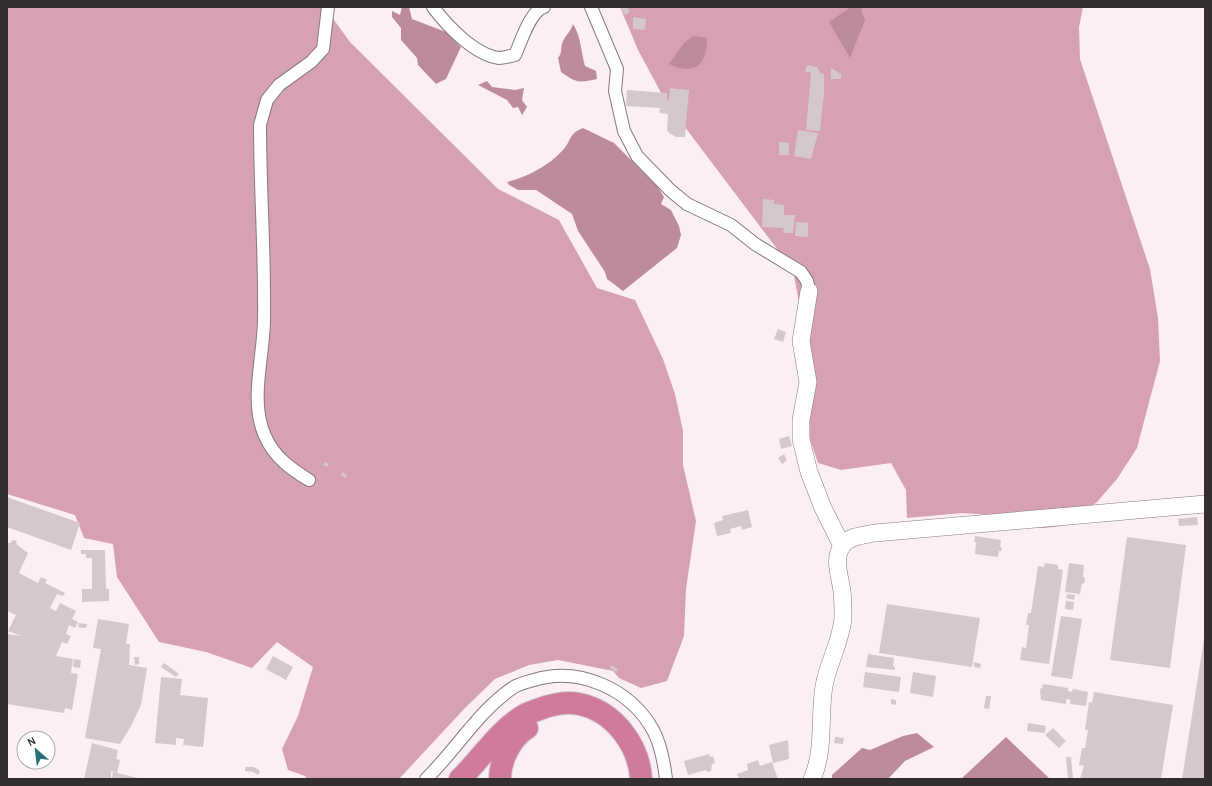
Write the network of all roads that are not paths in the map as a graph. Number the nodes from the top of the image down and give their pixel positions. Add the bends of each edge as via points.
1 (328, 7) edge
2 (433, 7) edge
3 (544, 7) edge
4 (591, 7) edge
5 (809, 291) joint
6 (309, 480) dead end
7 (1205, 504) edge
8 (842, 546) junction
9 (426, 779) edge
10 (460, 779) edge
11 (500, 779) edge
12 (630, 779) edge
13 (641, 779) edge
14 (666, 779) edge
15 (812, 779) edge

1 - 6 street via 323,49 311,62 279,85 267,100 260,125 264,320 259,366 259,412 265,436 275,453 289,468
2 - 3 street via 466,41 492,56 502,58 515,55 531,18 538,9
4 - 5 street via 617,69 615,91 624,130 637,156 687,204 731,225 755,244 801,272 807,281
5 - 8 street via 800,341 808,382 801,420 801,438 809,472 820,501
7 - 8 street via 875,533 853,538
8 - 15 street via 837,560 843,619 838,644 824,684 819,752
9 - 14 street via 494,702 516,686 546,676 575,675 600,683 622,695 644,717 662,753
10 - 13 highway via 501,735 523,716 550,705 579,704 600,713 620,727 634,749
11 - 12 highway via 500,769 508,749 521,732 542,718 566,715 588,720 608,732 622,749

